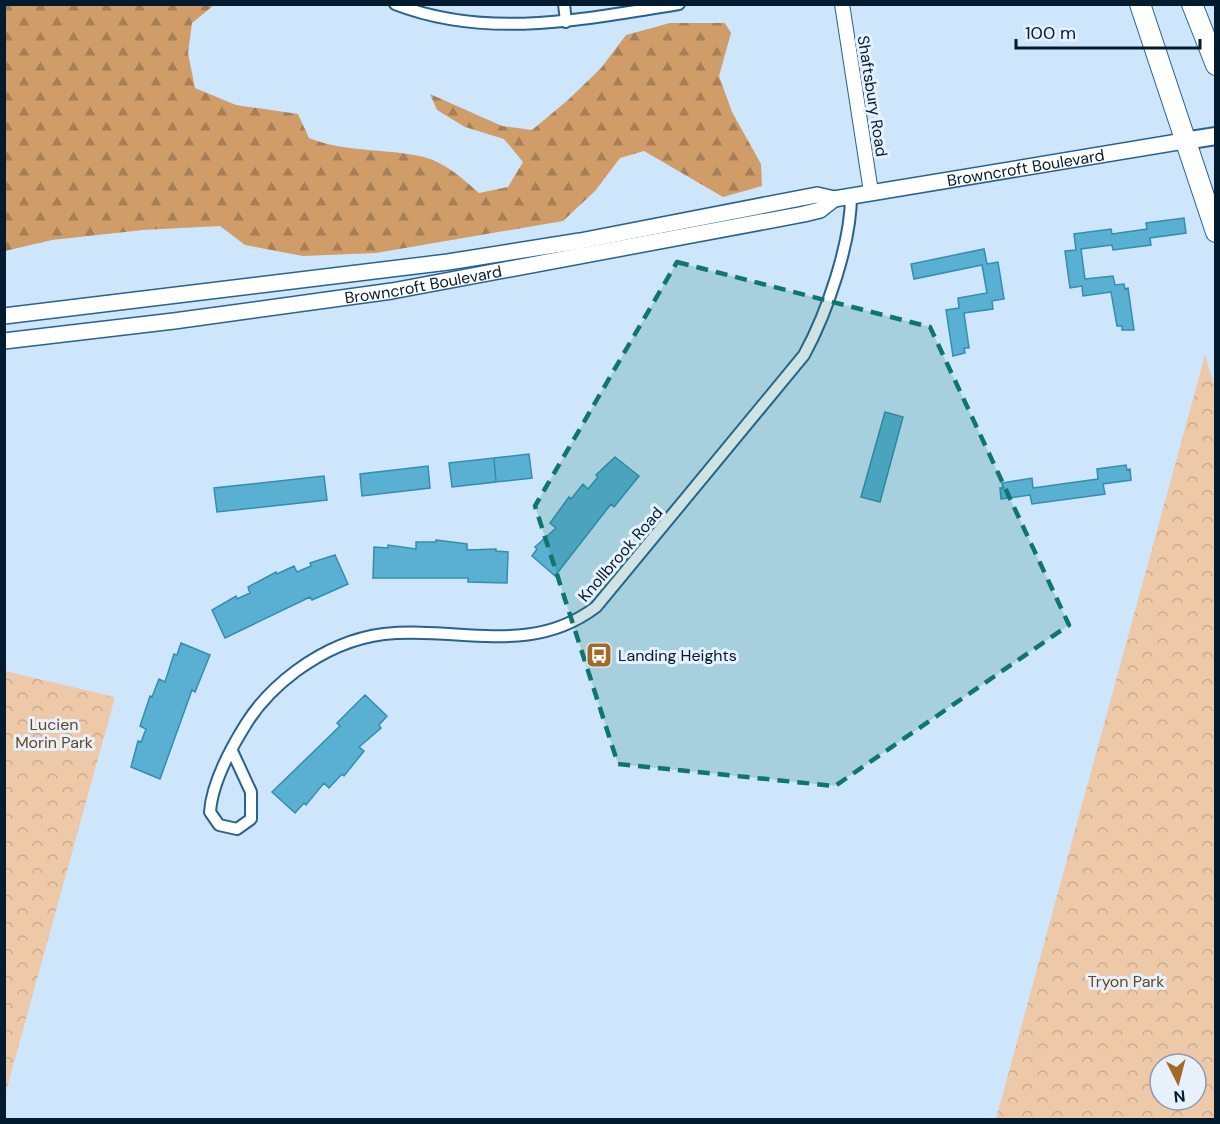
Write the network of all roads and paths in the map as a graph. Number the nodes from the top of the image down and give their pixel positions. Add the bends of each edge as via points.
1 (395, 4) edge
2 (564, 4) edge
3 (679, 4) edge
4 (842, 4) edge
5 (1140, 4) edge
6 (1192, 4) edge
7 (566, 22) junction
8 (1215, 65) edge
9 (1215, 136) edge
10 (1184, 141) junction
11 (871, 192) junction
12 (851, 196) junction
13 (834, 199) junction
14 (1215, 232) edge
15 (4, 316) edge
16 (4, 341) edge
17 (232, 751) junction

1 - 7 street via 457,20 515,26
2 - 7 street
3 - 7 street
4 - 11 street, Shaftsbury Road
5 - 10 highway
6 - 8 highway
9 - 10 main road, Browncroft Boulevard
10 - 11 main road, Browncroft Boulevard
10 - 14 highway
11 - 12 main road, Browncroft Boulevard
12 - 13 main road, Browncroft Boulevard
12 - 17 street, Knollbrook Road via 847,241 804,355 596,607 571,624 536,635 383,634 331,649 289,676 259,705
13 - 15 main road, Browncroft Boulevard via 810,196 580,241 416,267
13 - 16 main road, Browncroft Boulevard via 820,210 804,214 477,277 273,308
17 - 17 street, Knollbrook Road via 214,790 210,812 227,829 237,829 251,819 253,801

